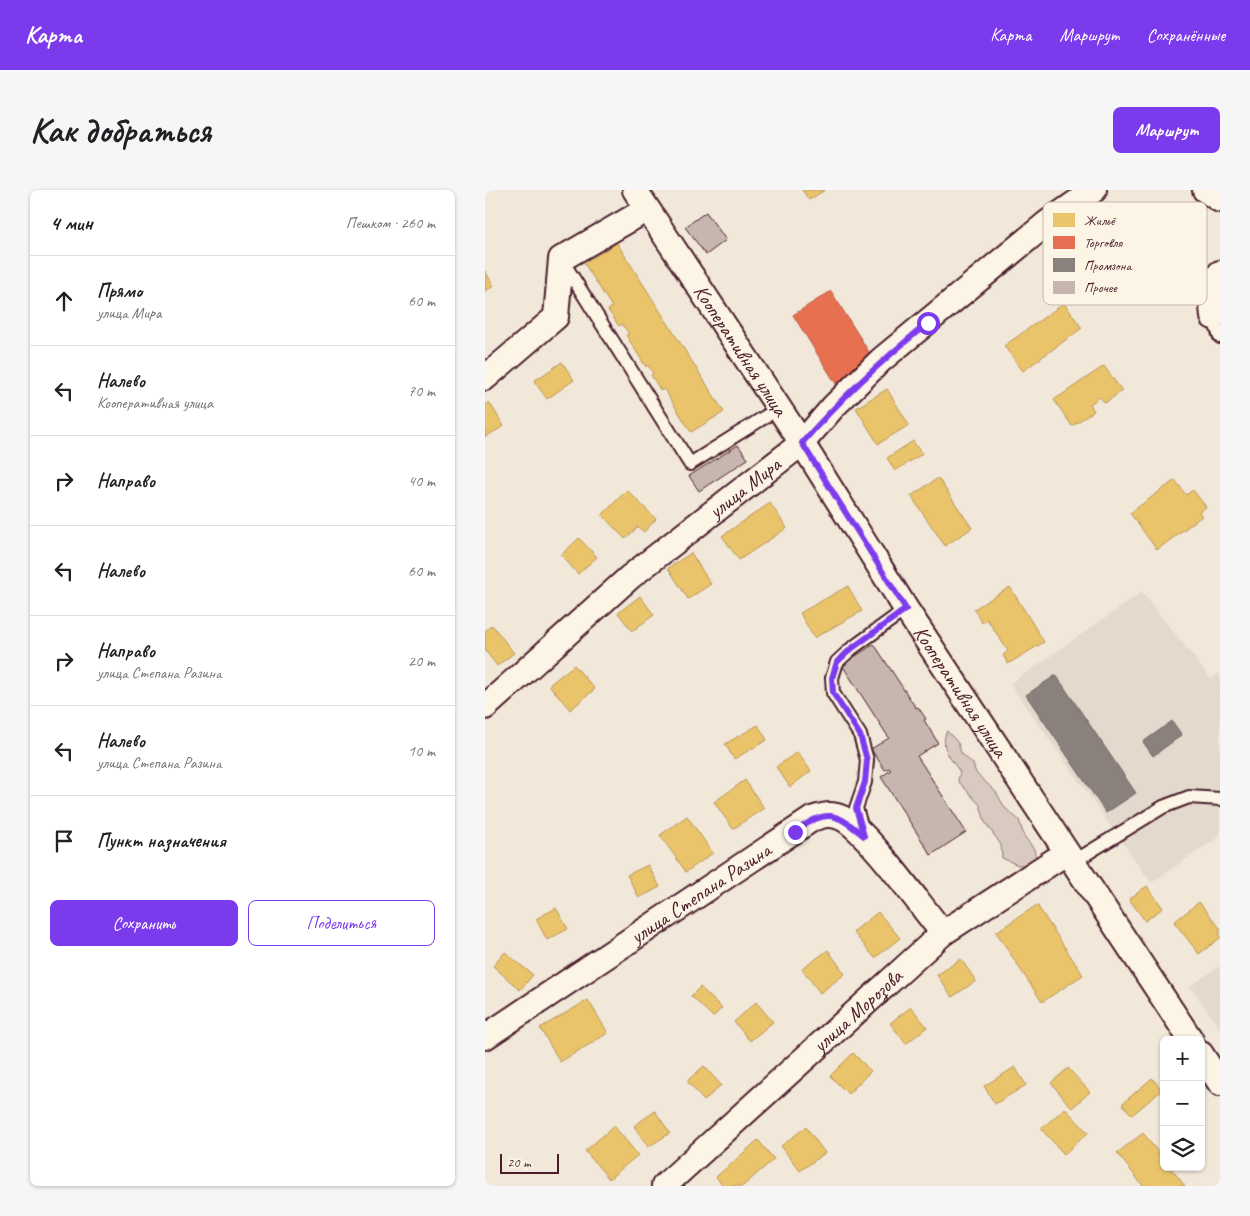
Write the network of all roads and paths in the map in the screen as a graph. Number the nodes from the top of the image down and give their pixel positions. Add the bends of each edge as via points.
1 (635, 190) edge
2 (1094, 190) edge
3 (1205, 190) edge
4 (1220, 200) edge
5 (1077, 202) edge
6 (646, 210) junction
7 (1043, 226) edge
8 (561, 259) junction
9 (1220, 273) edge
10 (1216, 327) edge
11 (485, 378) edge
12 (779, 408) junction
13 (802, 443) junction
14 (906, 609) junction
15 (485, 707) edge
16 (1220, 799) edge
17 (864, 836) junction
18 (1070, 858) junction
19 (943, 933) junction
20 (1188, 1036) edge
21 (485, 1037) edge
22 (1205, 1060) edge
23 (1220, 1083) edge
24 (664, 1186) edge

1 - 6 street, Кооперативная улица
2 - 5 street, улица Мира
3 - 4 street
6 - 8 street
6 - 12 street, Кооперативная улица
7 - 13 street, улица Мира via 881,360
8 - 11 street via 556,317
8 - 12 lane via 689,464
9 - 10 street via 1210,285
12 - 13 street, Кооперативная улица
13 - 14 street, Кооперативная улица
13 - 15 street, улица Мира via 629,577
14 - 17 lane via 837,662 832,678 833,693 860,735 867,760 865,782 856,808
14 - 18 street, Кооперативная улица
16 - 18 lane via 1189,797 1163,807
17 - 19 street, улица Степана Разина
17 - 21 street, улица Степана Разина via 835,816 812,819
18 - 19 street, улица Морозова
18 - 20 street, Кооперативная улица
19 - 24 street, улица Морозова
22 - 23 street

